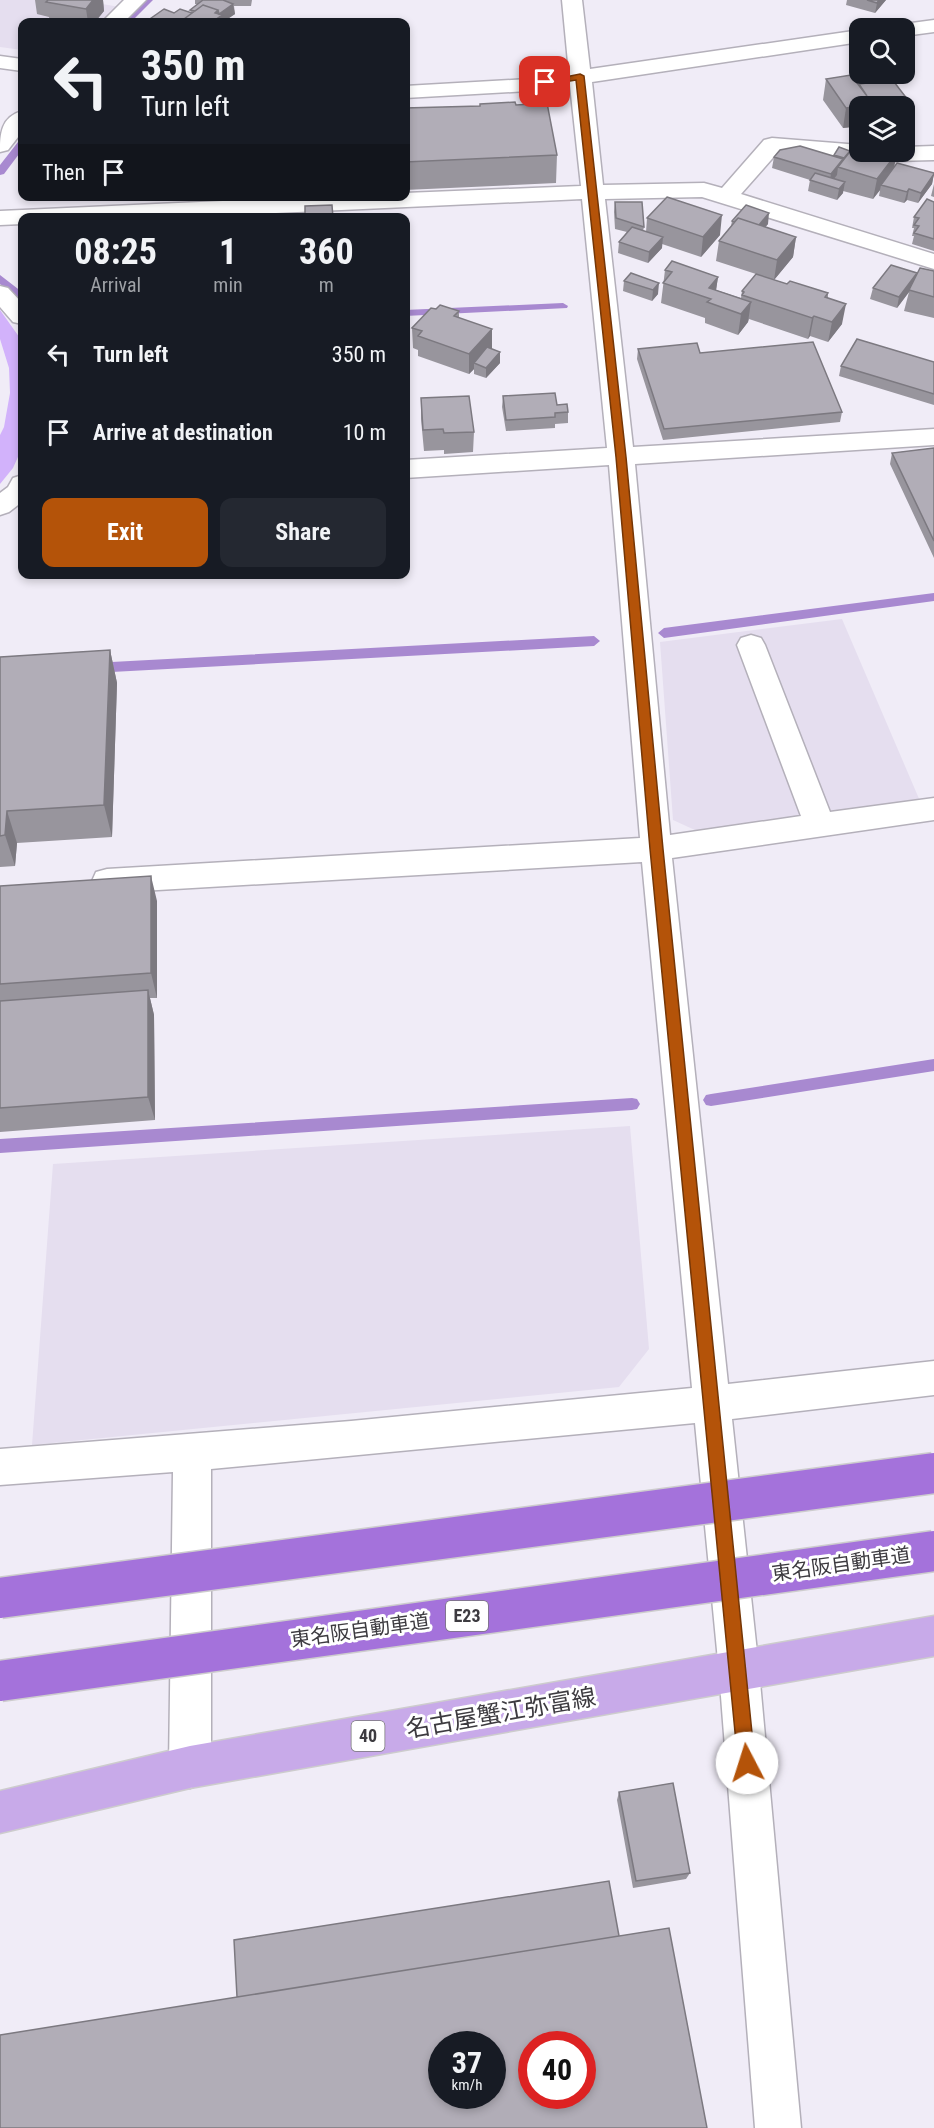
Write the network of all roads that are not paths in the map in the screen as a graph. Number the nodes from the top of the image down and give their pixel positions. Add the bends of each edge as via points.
1 (136, 0) edge
2 (572, 0) edge
3 (116, 18) edge
4 (934, 26) edge
5 (915, 29) edge
6 (849, 38) edge
7 (0, 62) edge
8 (18, 64) edge
9 (580, 76) junction
10 (410, 92) edge
11 (18, 123) edge
12 (0, 145) edge
13 (934, 153) edge
14 (592, 192) junction
15 (726, 197) junction
16 (410, 200) edge
17 (387, 201) edge
18 (114, 213) edge
19 (18, 217) edge
20 (0, 218) edge
21 (934, 262) edge
22 (0, 293) edge
23 (18, 313) edge
24 (934, 437) edge
25 (621, 457) junction
26 (410, 469) edge
27 (751, 645) dead end
28 (934, 809) edge
29 (820, 826) junction
30 (656, 849) junction
31 (81, 883) edge
32 (934, 1378) edge
33 (711, 1406) junction
34 (192, 1453) junction
35 (0, 1467) edge
36 (934, 1473) edge
37 (934, 1551) edge
38 (0, 1598) edge
39 (934, 1636) edge
40 (739, 1671) junction
41 (0, 1681) edge
42 (190, 1767) junction
43 (0, 1812) edge
44 (778, 2128) edge

1 - 3 street
2 - 9 street
4 - 5 street
6 - 9 street
7 - 8 street
9 - 10 street via 528,85
9 - 14 street
11 - 12 street
13 - 15 street via 893,154 771,145
14 - 15 street via 704,190
14 - 16 street
14 - 25 street
15 - 21 street
17 - 18 street
19 - 20 street
22 - 23 street
24 - 25 street
25 - 26 street
25 - 30 street
27 - 29 street
28 - 29 street
29 - 30 street
30 - 31 street
30 - 33 street
32 - 33 street
33 - 34 street
33 - 40 street
34 - 35 street
34 - 42 street
36 - 38 highway, bridge
37 - 41 highway, 東名阪自動車道 / E23, bridge
39 - 40 main road, 名古屋蟹江弥富線 / 40
40 - 42 main road, 名古屋蟹江弥富線 / 40
40 - 44 street
42 - 43 main road, 名古屋蟹江弥富線 / 40

